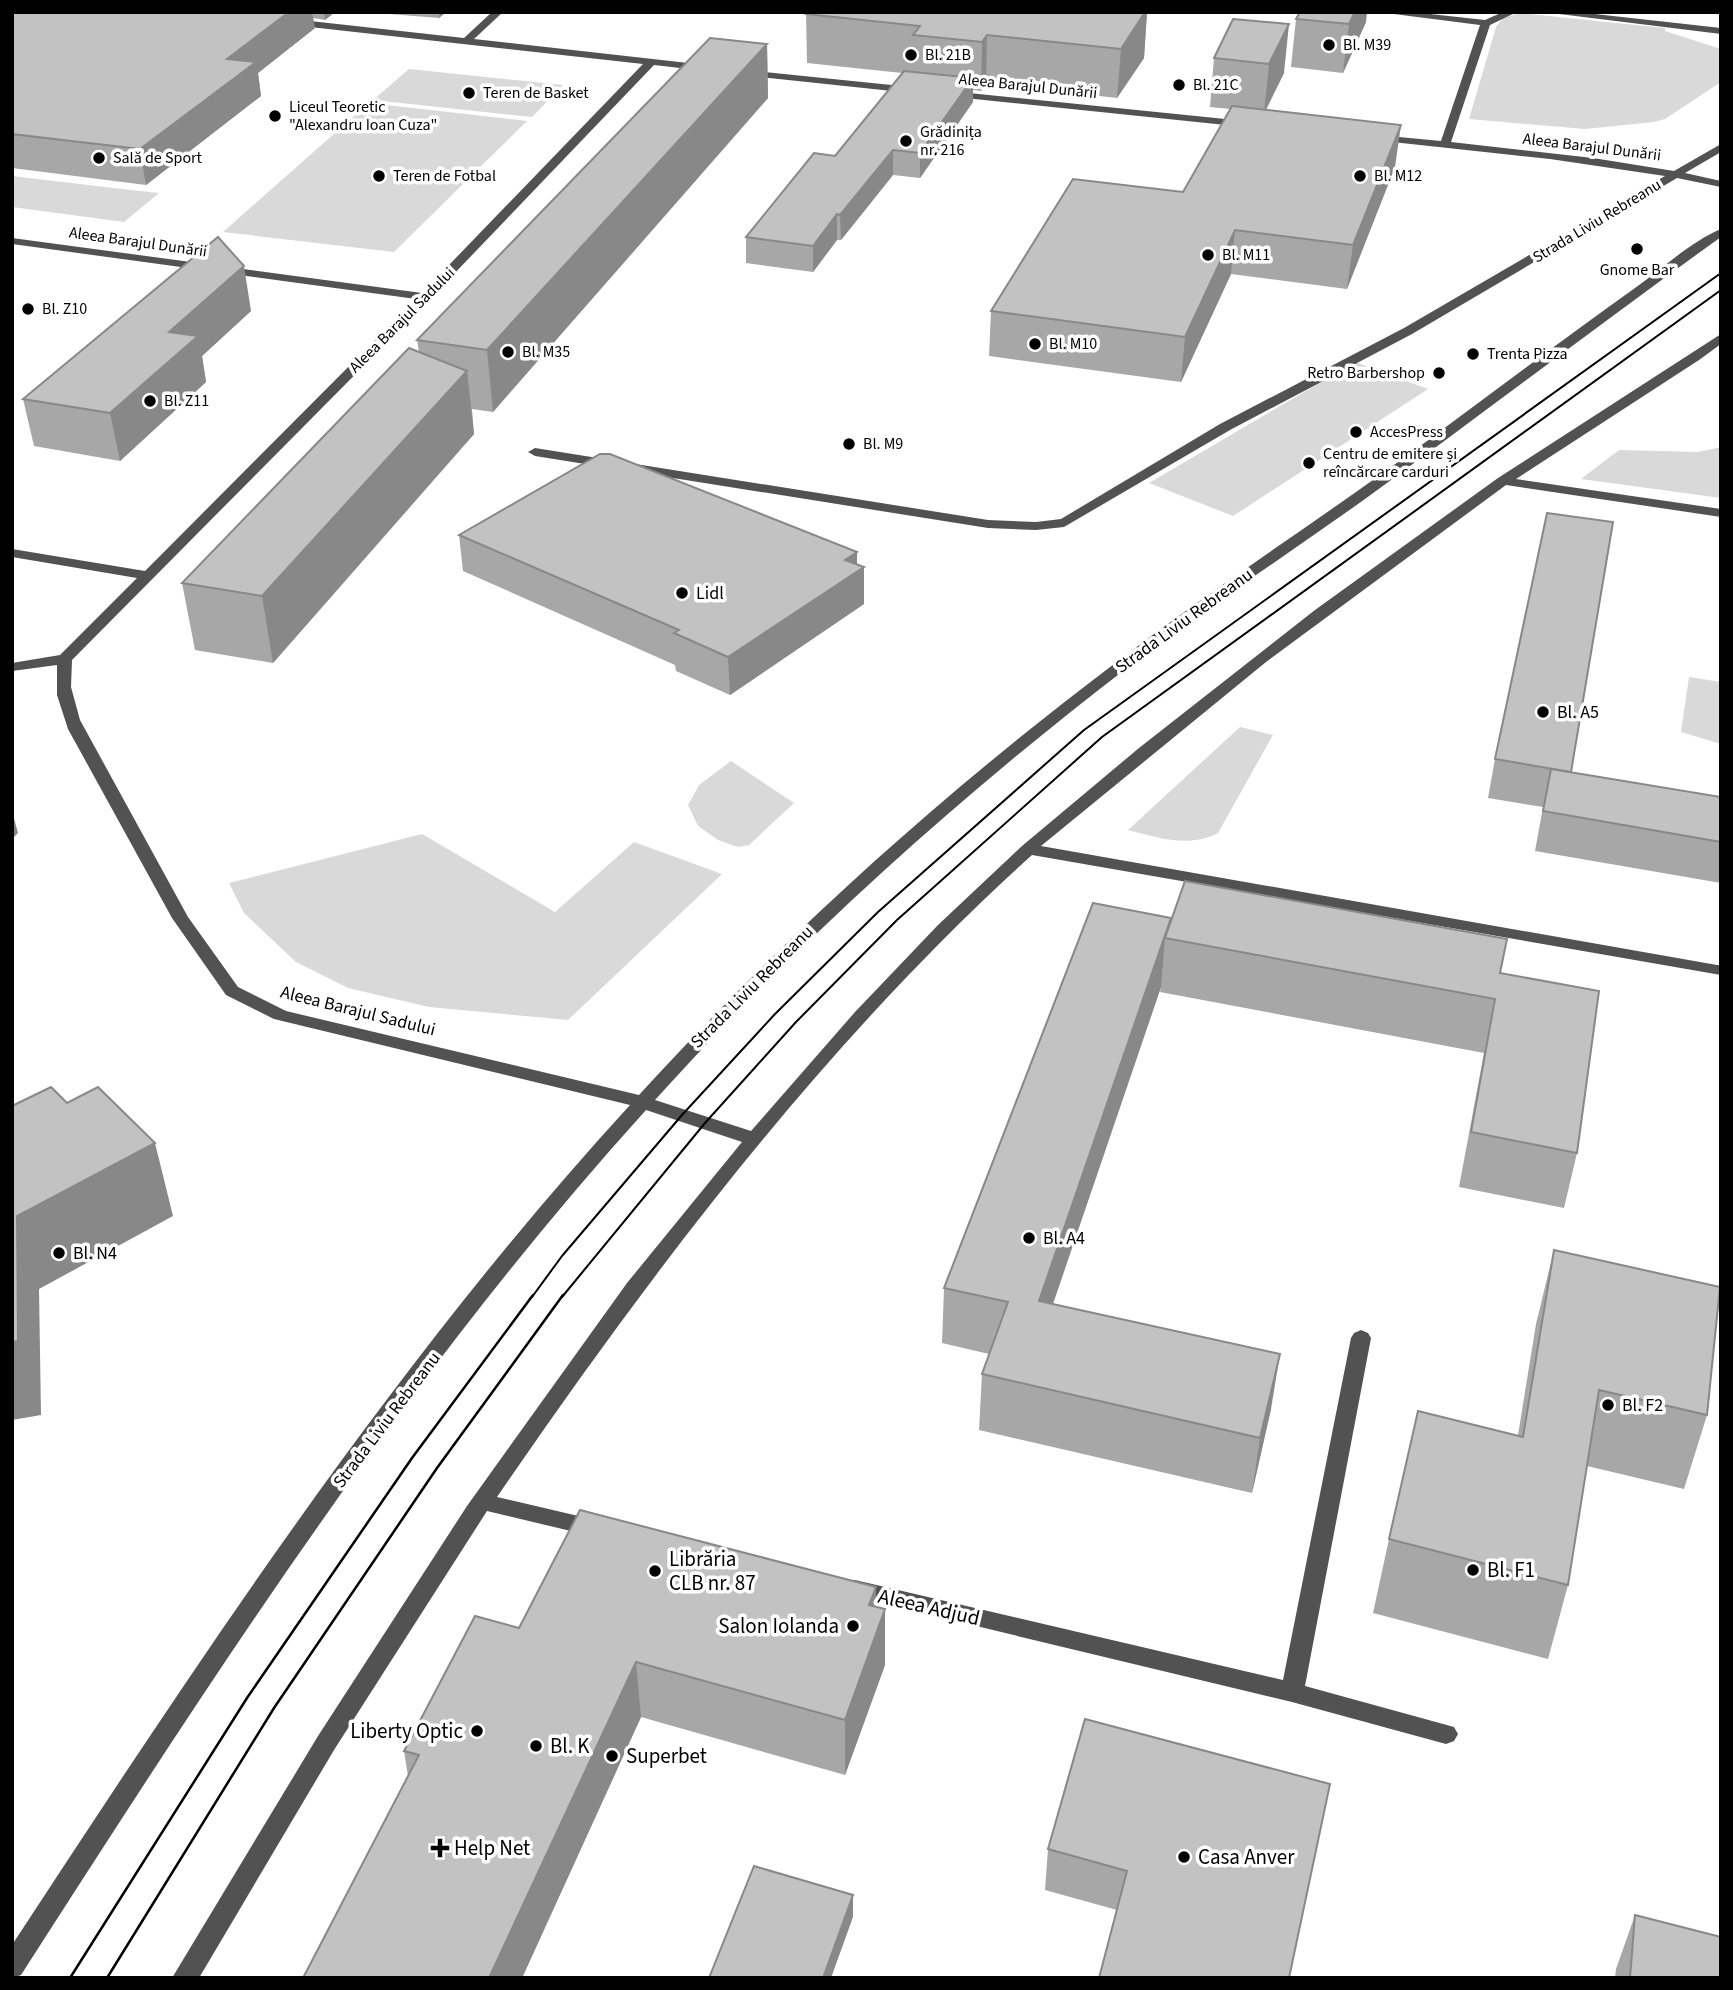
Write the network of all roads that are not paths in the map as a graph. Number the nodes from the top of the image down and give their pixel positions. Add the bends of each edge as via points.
1 (498, 12) edge
2 (1383, 12) edge
3 (1512, 12) edge
4 (1548, 12) edge
5 (274, 20) edge
6 (1486, 23) junction
7 (1721, 31) edge
8 (465, 42) junction
9 (652, 62) junction
10 (718, 70) edge
11 (731, 71) edge
12 (930, 92) edge
13 (943, 93) edge
14 (1254, 125) edge
15 (1363, 137) edge
16 (1446, 145) junction
17 (1721, 146) edge
18 (1676, 173) junction
19 (1721, 184) edge
20 (1721, 232) edge
21 (12, 241) edge
22 (425, 297) junction
23 (1721, 338) edge
24 (535, 452) dead end
25 (1503, 481) junction
26 (1721, 513) edge
27 (12, 553) edge
28 (149, 576) junction
29 (65, 659) junction
30 (12, 667) edge
31 (1028, 849) junction
32 (1717, 971) dead end
33 (642, 1102) junction
34 (753, 1139) junction
35 (1361, 1338) dead end
36 (483, 1502) junction
37 (620, 1534) edge
38 (838, 1585) edge
39 (1292, 1692) junction
40 (1446, 1734) dead end
41 (12, 1967) edge
42 (185, 1978) edge

1 - 8 street
2 - 6 street
3 - 6 street
4 - 7 street
5 - 8 street
6 - 16 street
8 - 9 street
9 - 10 street
9 - 22 street, Aleea Barajul Sadului
11 - 12 street
13 - 14 street, Aleea Barajul Dunării
15 - 16 street, Aleea Barajul Dunării
16 - 18 street, Aleea Barajul Dunării
17 - 18 street, Strada Liviu Rebreanu
18 - 19 street, Aleea Barajul Dunării
18 - 24 street, Strada Liviu Rebreanu via 1556,247 1225,427 1063,523 988,524
20 - 33 street, Strada Liviu Rebreanu via 1590,323 1361,496 1223,590 1029,737 836,903
21 - 22 street, Aleea Barajul Dunării
22 - 28 street, Aleea Barajul Sadului
23 - 25 street
25 - 26 street
25 - 31 street via 1282,643
27 - 28 street
28 - 29 street, Aleea Barajul Sadului
29 - 30 street
29 - 33 street, Aleea Barajul Sadului via 64,704 76,729 180,918 232,991 280,1015
31 - 32 street
31 - 34 street via 877,998
33 - 34 street, Aleea Barajul Sadului
33 - 41 street, Strada Liviu Rebreanu via 504,1266 368,1443 199,1681
34 - 36 street via 638,1283
35 - 39 street
36 - 37 street
36 - 42 street via 333,1732
38 - 39 street, Aleea Adjud
39 - 40 street, Aleea Adjud

